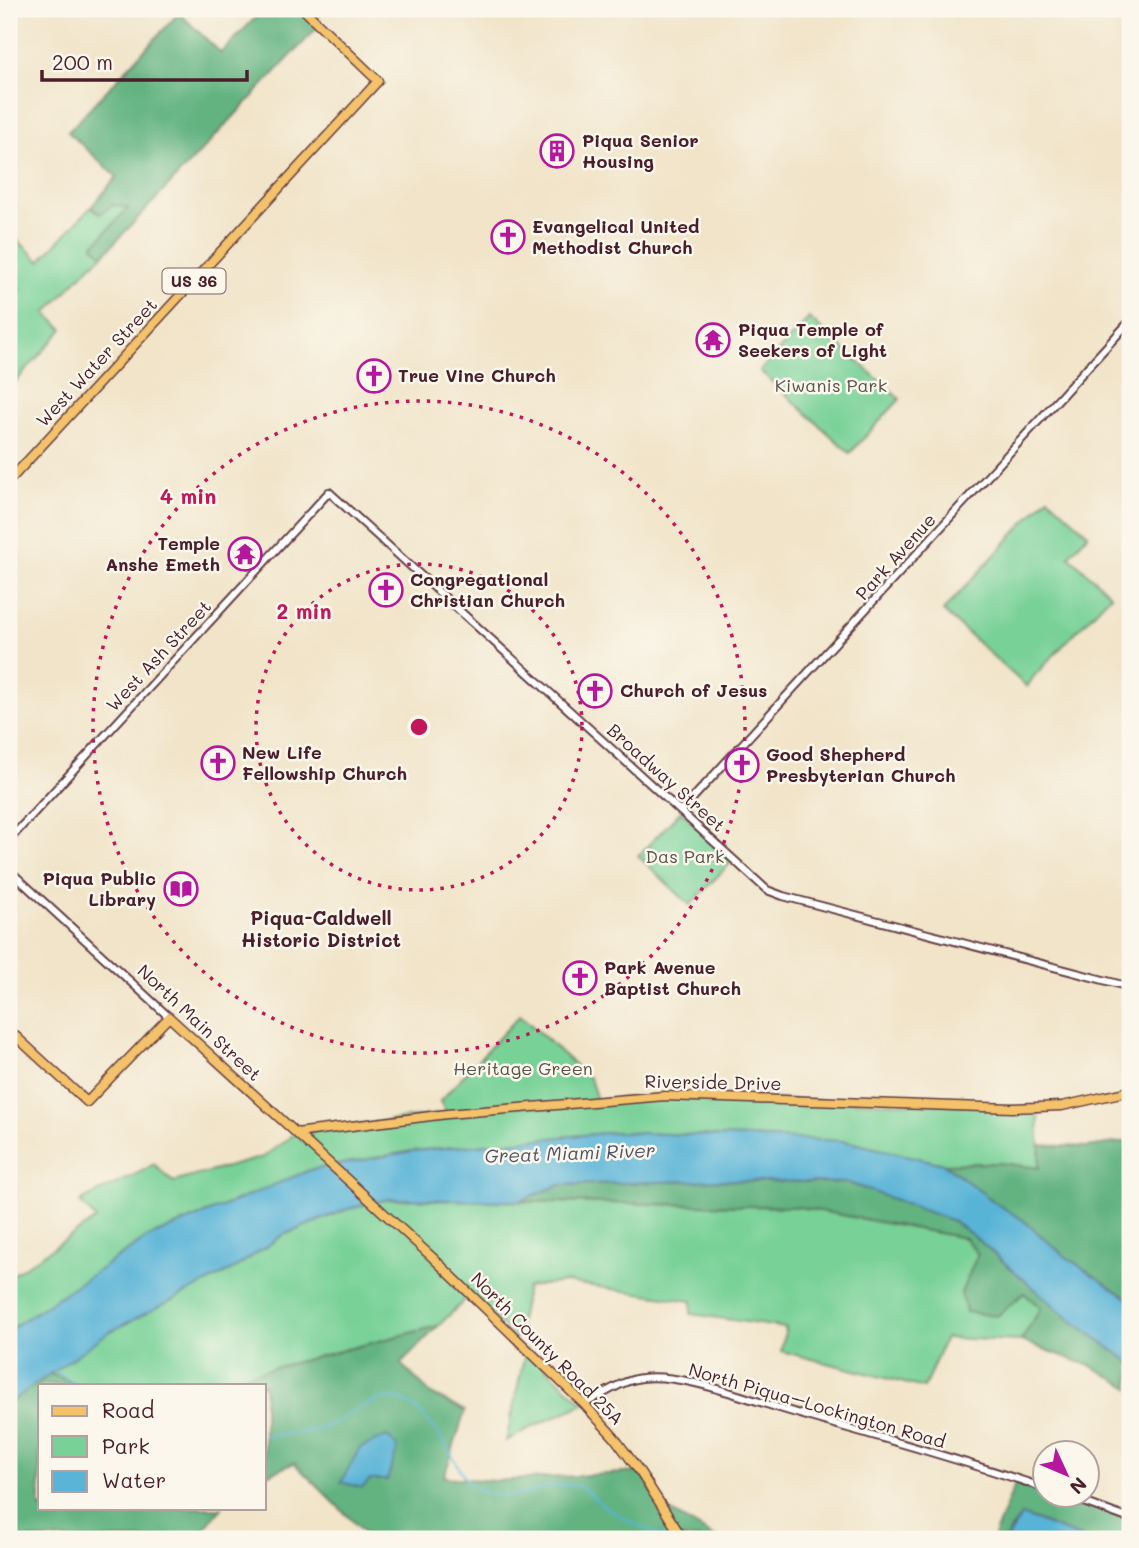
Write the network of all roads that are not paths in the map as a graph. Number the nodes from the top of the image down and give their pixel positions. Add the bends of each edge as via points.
1 (303, 9) edge
2 (1130, 321) edge
3 (9, 481) edge
4 (329, 492) joint
5 (681, 811) junction
6 (9, 840) edge
7 (9, 870) edge
8 (1130, 987) edge
9 (169, 1017) junction
10 (9, 1030) edge
11 (1130, 1091) edge
12 (296, 1133) junction
13 (368, 1199) joint
14 (584, 1404) junction
15 (1030, 1483) edge
16 (1100, 1508) edge
17 (1130, 1519) edge
18 (683, 1539) edge

1 - 3 main road, West Water Street / US 36 via 378,81
2 - 5 street, Park Avenue
4 - 5 street, Broadway Street
4 - 6 street, West Ash Street
5 - 8 street, Broadway Street via 768,890 783,896
7 - 9 street, North Main Street
9 - 10 main road via 87,1102
9 - 12 main road, North Main Street
11 - 12 main road, Riverside Drive via 1062,1105 1012,1108 665,1096 446,1114
12 - 13 main road, North Main Street
13 - 14 main road, North County Road 25A
14 - 15 street, North Piqua–Lockington Road via 624,1383 663,1377
14 - 18 main road, North County Road 25A via 614,1437
16 - 17 street

